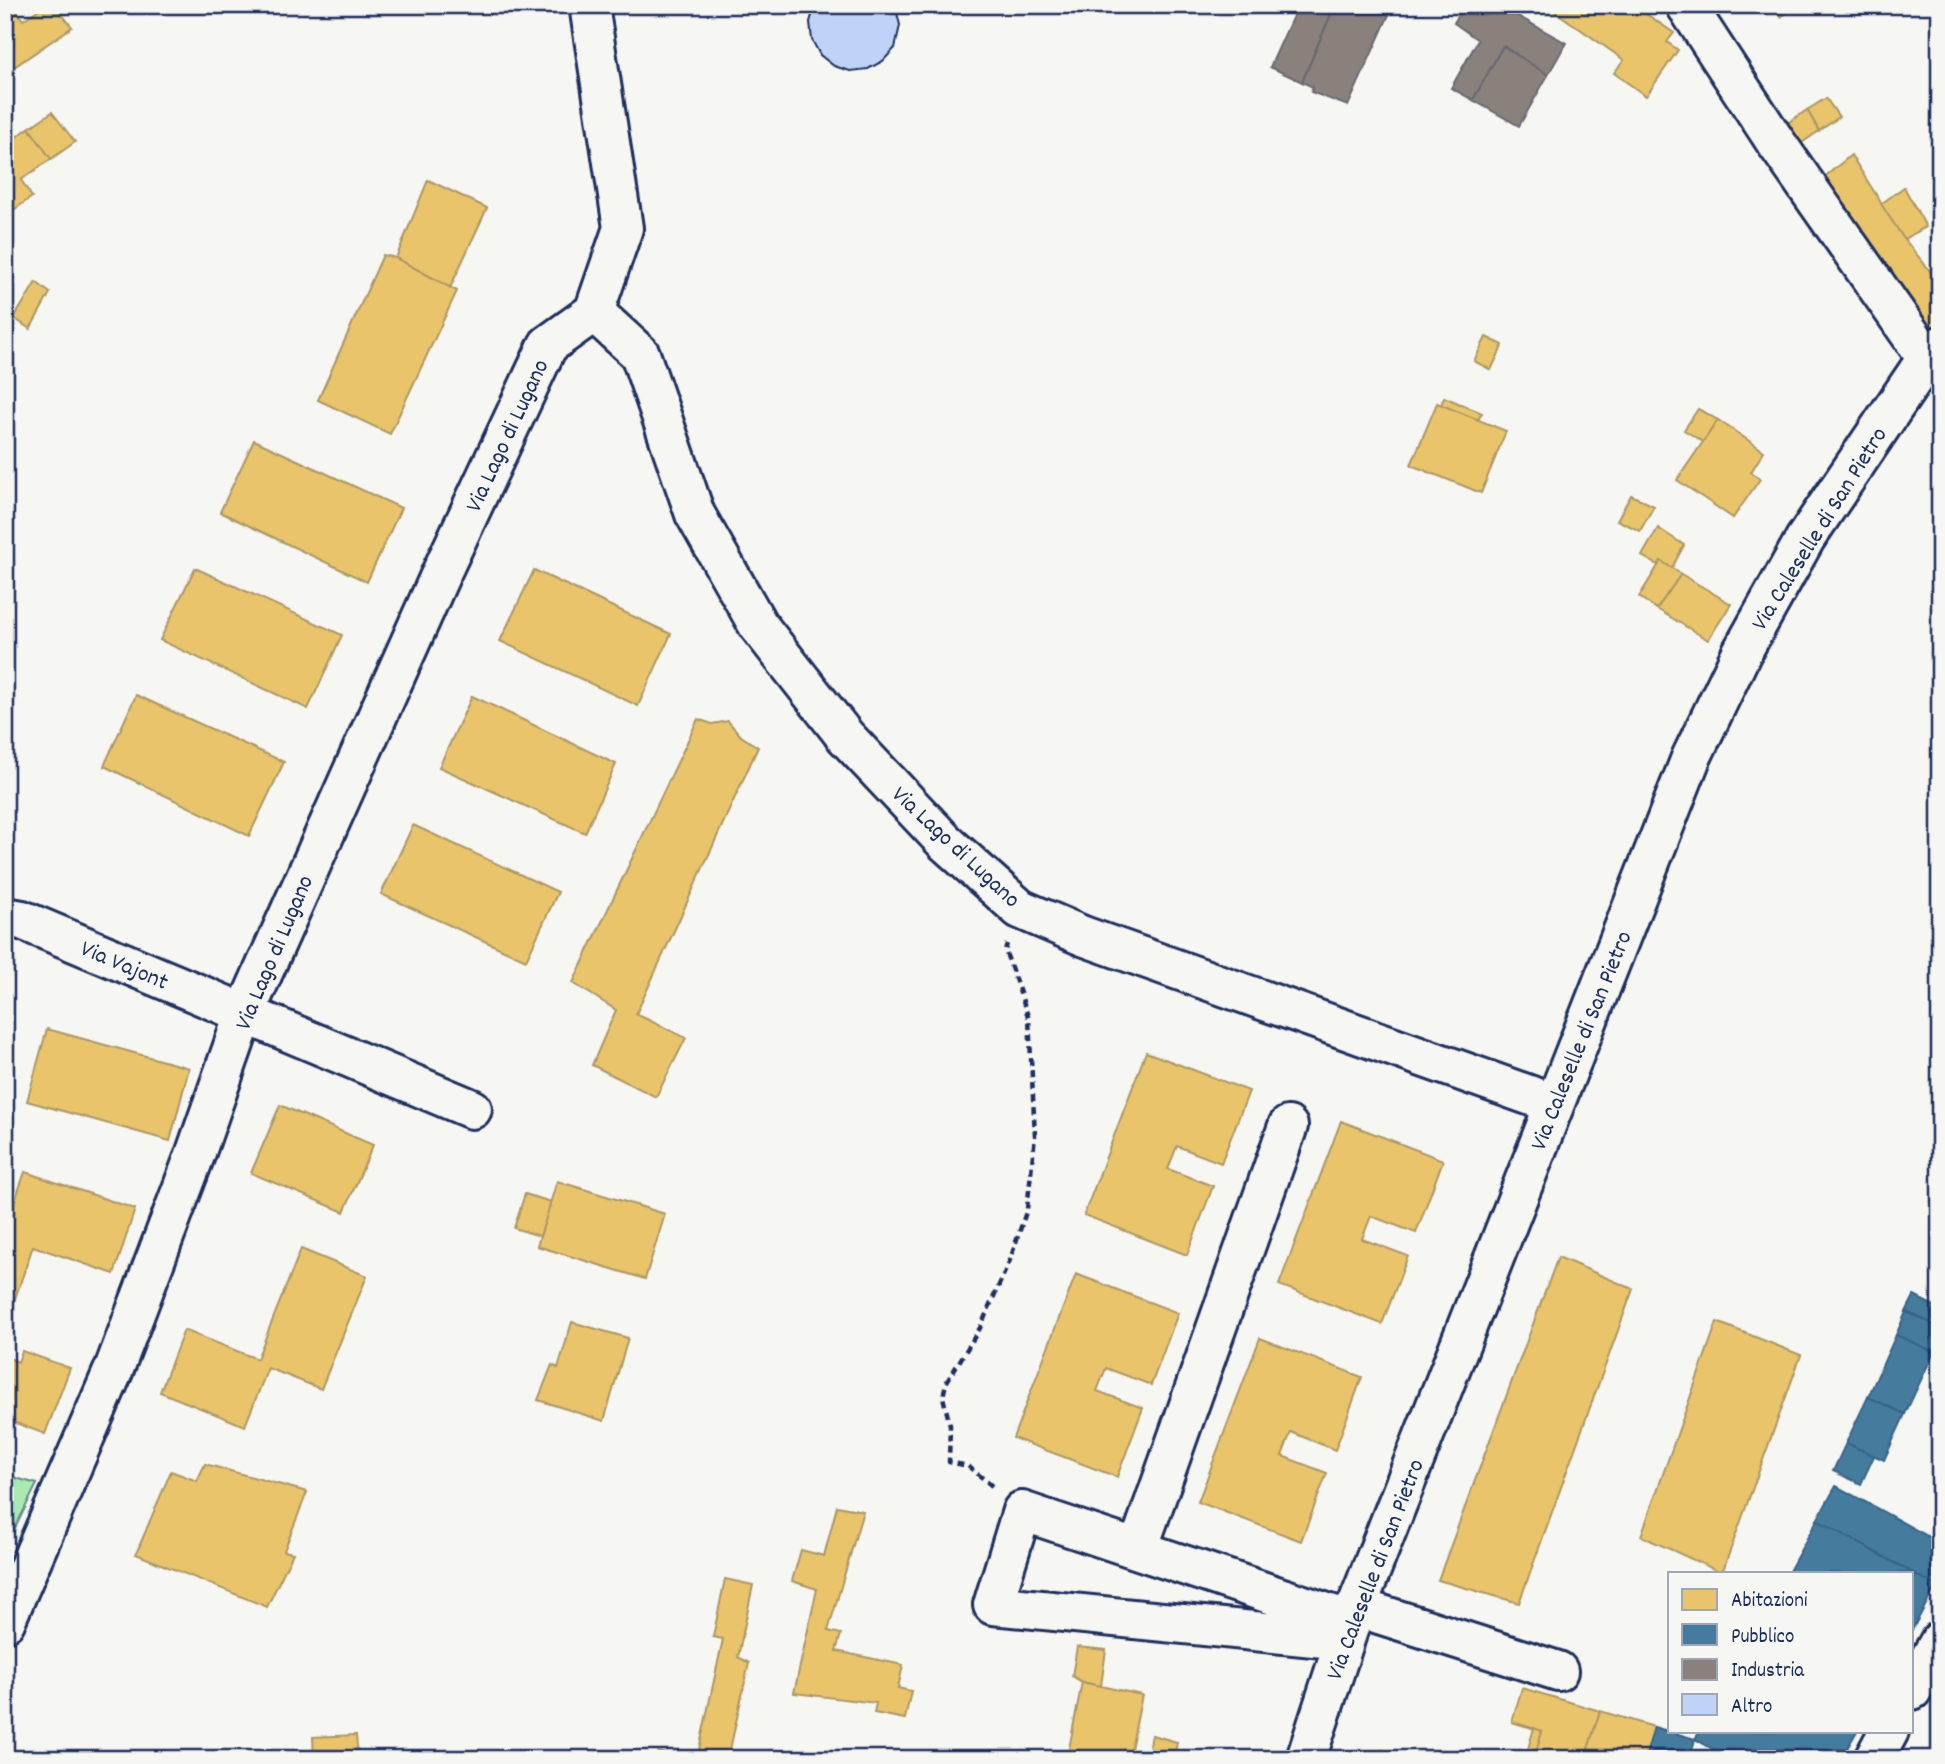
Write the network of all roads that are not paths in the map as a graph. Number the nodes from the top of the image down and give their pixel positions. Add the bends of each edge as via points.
1 (589, 5) edge
2 (1686, 5) edge
3 (594, 312) junction
4 (1933, 352) edge
5 (5, 917) edge
6 (244, 1015) junction
7 (1555, 1104) junction
8 (472, 1109) dead end
9 (1288, 1126) dead end
10 (1138, 1549) junction
11 (5, 1622) edge
12 (1351, 1623) junction
13 (1940, 1641) edge
14 (1558, 1671) dead end
15 (1913, 1688) edge
16 (1888, 1732) edge
17 (1306, 1759) edge
18 (1874, 1759) edge

1 - 3 street via 623,228
2 - 4 street, Via Caleselle di San Pietro via 1774,141
3 - 6 street, Via Lago di Lugano via 548,345
3 - 7 street, Via Lago di Lugano via 640,354 695,514 758,625 845,736 945,842 1020,909 1083,936
4 - 7 street, Via Caleselle di San Pietro via 1805,539 1742,652 1691,758
5 - 6 street, Via Vajont via 22,920
6 - 8 street, Via Vajont
6 - 11 street, Via Lago di Lugano via 114,1369
7 - 12 street, Via Caleselle di San Pietro
9 - 10 street
10 - 12 street
10 - 12 street via 1023,1511 993,1605
12 - 14 street
12 - 17 street, Via Caleselle di San Pietro
13 - 15 street
16 - 18 street

